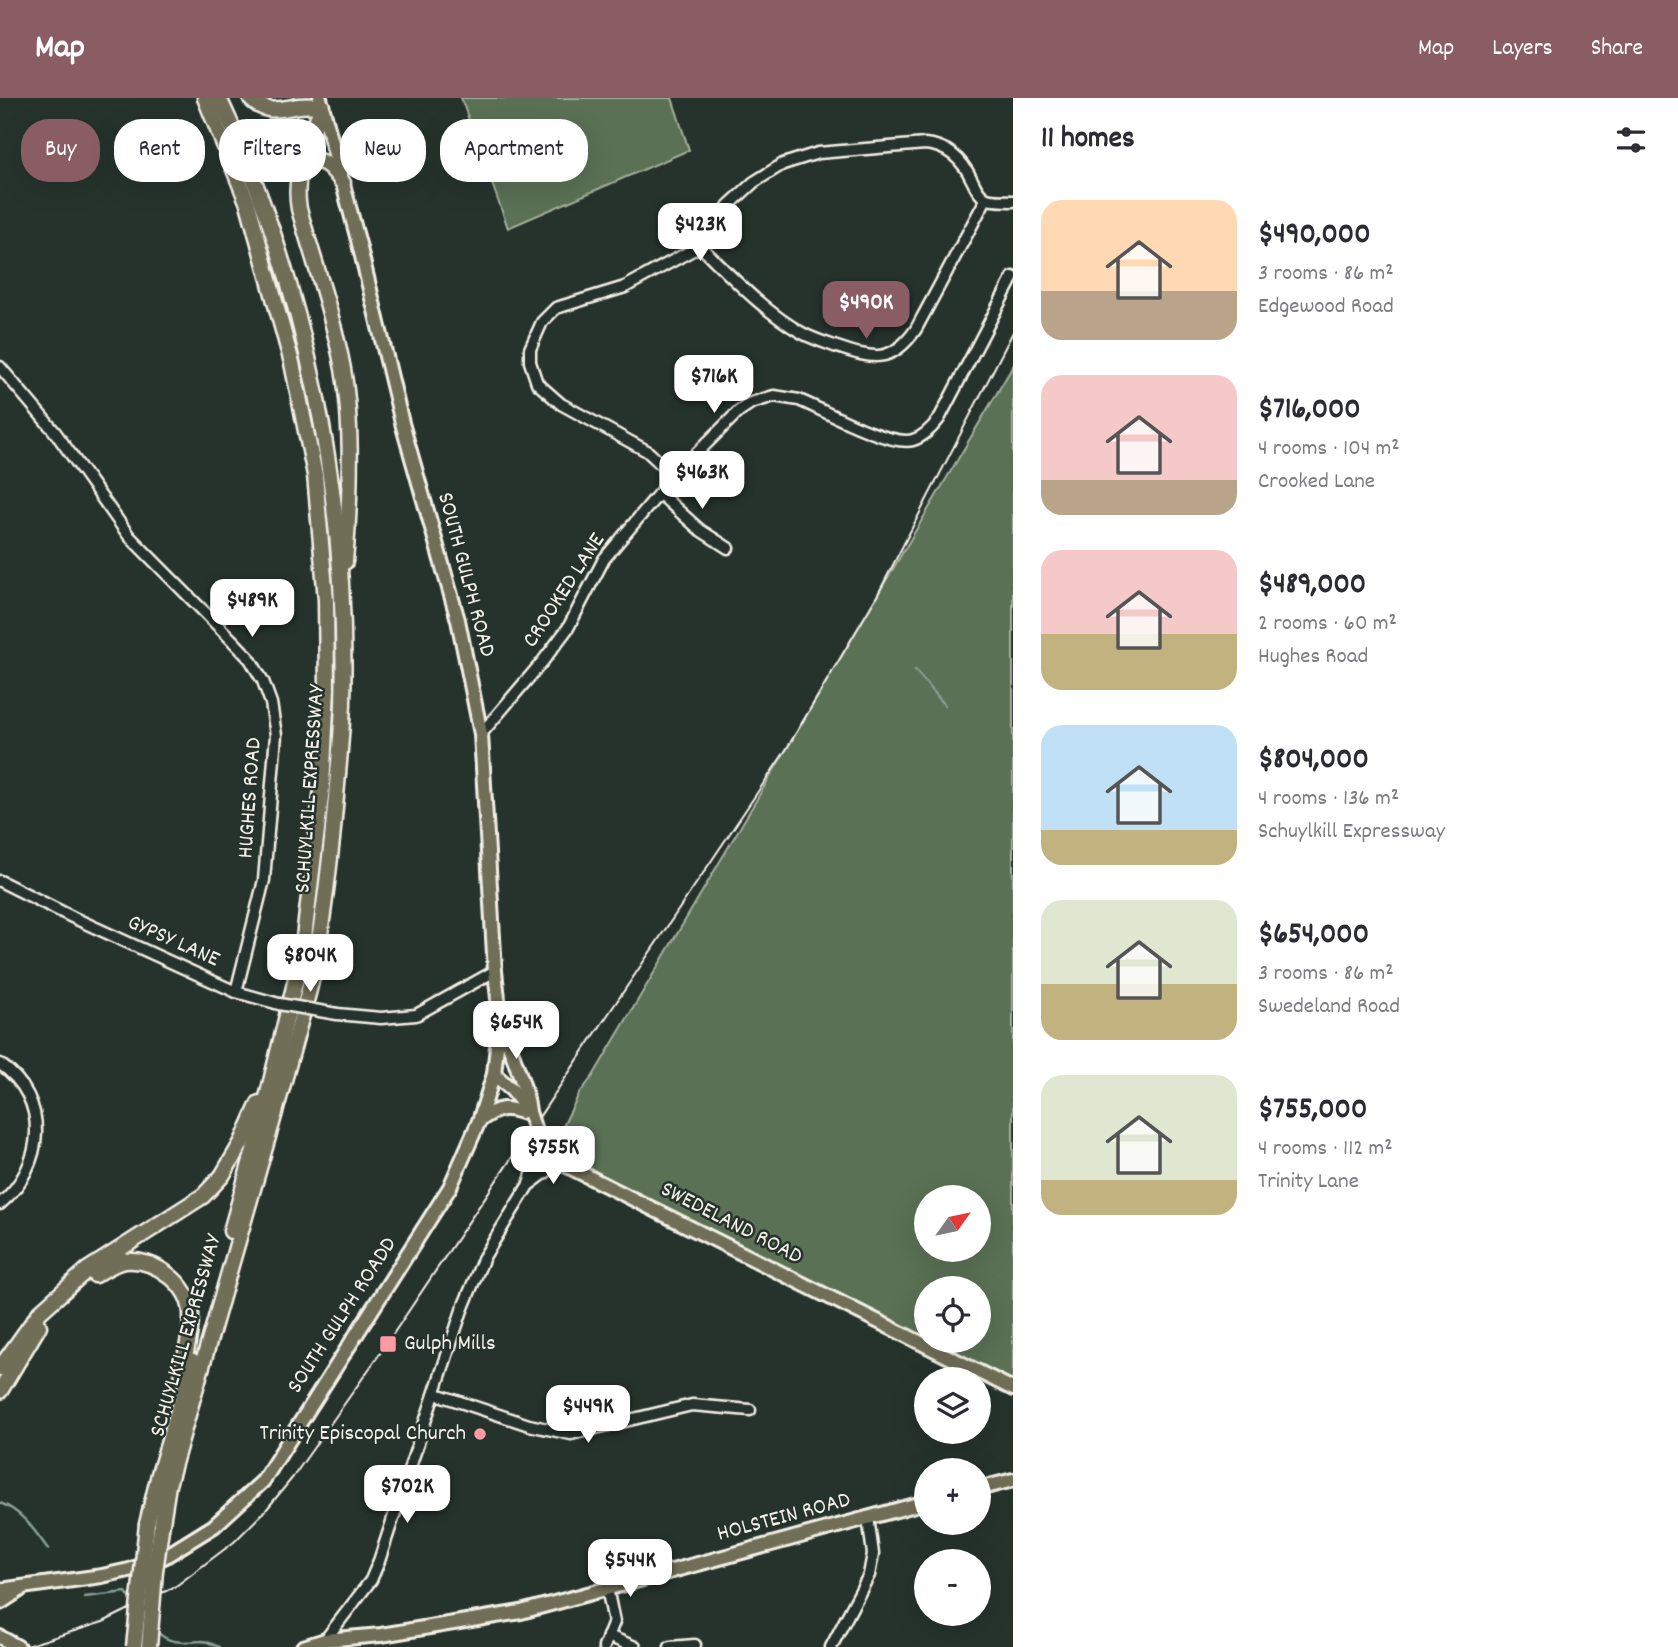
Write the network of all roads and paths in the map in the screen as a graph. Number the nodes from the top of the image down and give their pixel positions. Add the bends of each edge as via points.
1 (205, 98) edge
2 (219, 98) edge
3 (250, 98) edge
4 (323, 101) edge
5 (316, 119) edge
6 (326, 164) edge
7 (297, 182) edge
8 (343, 183) junction
9 (986, 199) junction
10 (1013, 201) edge
11 (700, 246) junction
12 (1013, 277) edge
13 (0, 367) edge
14 (672, 478) junction
15 (660, 494) junction
16 (728, 548) dead end
17 (342, 601) junction
18 (481, 734) junction
19 (0, 881) edge
20 (495, 971) junction
21 (236, 992) junction
22 (500, 1017) junction
23 (287, 1023) junction
24 (0, 1064) edge
25 (494, 1074) junction
26 (522, 1086) junction
27 (530, 1114) junction
28 (479, 1121) junction
29 (540, 1145) junction
30 (566, 1165) junction
31 (529, 1184) junction
32 (0, 1204) edge
33 (0, 1368) edge
34 (1013, 1389) edge
35 (0, 1391) edge
36 (436, 1394) junction
37 (750, 1410) dead end
38 (167, 1445) junction
39 (1013, 1480) edge
40 (991, 1486) edge
41 (914, 1505) edge
42 (868, 1517) junction
43 (154, 1527) junction
44 (29, 1587) junction
45 (607, 1588) junction
46 (0, 1590) edge
47 (0, 1603) edge
48 (0, 1636) edge
49 (608, 1636) junction
50 (325, 1640) junction
51 (695, 1644) dead end
52 (18, 1647) edge
53 (134, 1647) edge
54 (149, 1647) edge
55 (303, 1647) edge
56 (604, 1647) edge
57 (635, 1647) edge
58 (670, 1647) edge
59 (831, 1647) edge

1 - 23 highway, SCHUYLKILL EXPRESSWAY via 248,204 277,302 315,475 320,525 327,689 322,788 302,954
2 - 17 highway, SCHUYLKILL EXPRESSWAY via 264,211 309,369 328,473
3 - 4 highway via 260,107 277,111
4 - 5 highway
4 - 8 main road, SOUTH GULPH ROAD
6 - 8 highway
7 - 17 highway via 299,208 345,383 348,524
8 - 18 main road, SOUTH GULPH ROAD via 402,423 458,621
9 - 10 street
9 - 11 street via 955,155 939,145 818,153 783,164 754,182 729,205
9 - 11 street via 909,340 877,358 804,335 768,312
11 - 14 street via 625,287 556,308 542,322 530,349 532,372 551,397 640,447
12 - 14 street, CROOKED LANE via 939,419 922,436 912,441 889,440 799,400 762,398 739,411
13 - 21 street, HUGHES ROAD via 55,432 129,536 250,659 271,702 276,735 264,880
14 - 15 street, CROOKED LANE
15 - 16 street
15 - 18 street, CROOKED LANE via 604,559 560,639
17 - 43 highway, SCHUYLKILL EXPRESSWAY via 343,705 336,798 313,971
18 - 20 main road, SOUTH GULPH ROAD
19 - 21 street, GYPSY LANE
20 - 21 street, GYPSY LANE, bridge via 416,1015 381,1018 279,1004
20 - 22 main road, SOUTH GULPH ROAD
22 - 25 main road, SOUTH GULPH ROAD
22 - 26 main road
23 - 33 highway via 262,1095 222,1176 203,1196 87,1270 40,1312
23 - 38 highway, SCHUYLKILL EXPRESSWAY
24 - 32 street via 27,1091 36,1118 34,1153 24,1176
25 - 26 main road via 508,1076
25 - 27 main road
25 - 28 main road, SOUTH GULPH ROADD
26 - 27 main road
27 - 28 main road via 500,1108
27 - 29 main road, bridge
28 - 44 main road, SOUTH GULPH ROADD via 450,1187 263,1481 240,1504 164,1557 129,1570
29 - 30 main road, SWEDELAND ROAD
29 - 31 street
30 - 31 street via 550,1169
30 - 34 main road, SWEDELAND ROAD
31 - 36 street via 484,1257
35 - 38 highway via 44,1318 95,1275 121,1261 140,1261 162,1270 189,1300 188,1343
36 - 37 street via 571,1433 692,1405
36 - 50 street via 375,1570
38 - 43 highway, SCHUYLKILL EXPRESSWAY
39 - 40 main road
41 - 42 main road, HOLSTEIN ROAD
42 - 45 main road, HOLSTEIN ROAD
42 - 59 street via 873,1554 869,1575
43 - 53 highway, SCHUYLKILL EXPRESSWAY, bridge
43 - 54 highway, SCHUYLKILL EXPRESSWAY, bridge
44 - 46 main road
44 - 47 main road
45 - 49 street via 614,1622
45 - 50 main road, HOLSTEIN ROAD via 521,1612
48 - 52 main road
49 - 56 street
49 - 57 street
50 - 55 main road, HOLSTEIN ROAD
51 - 58 street

